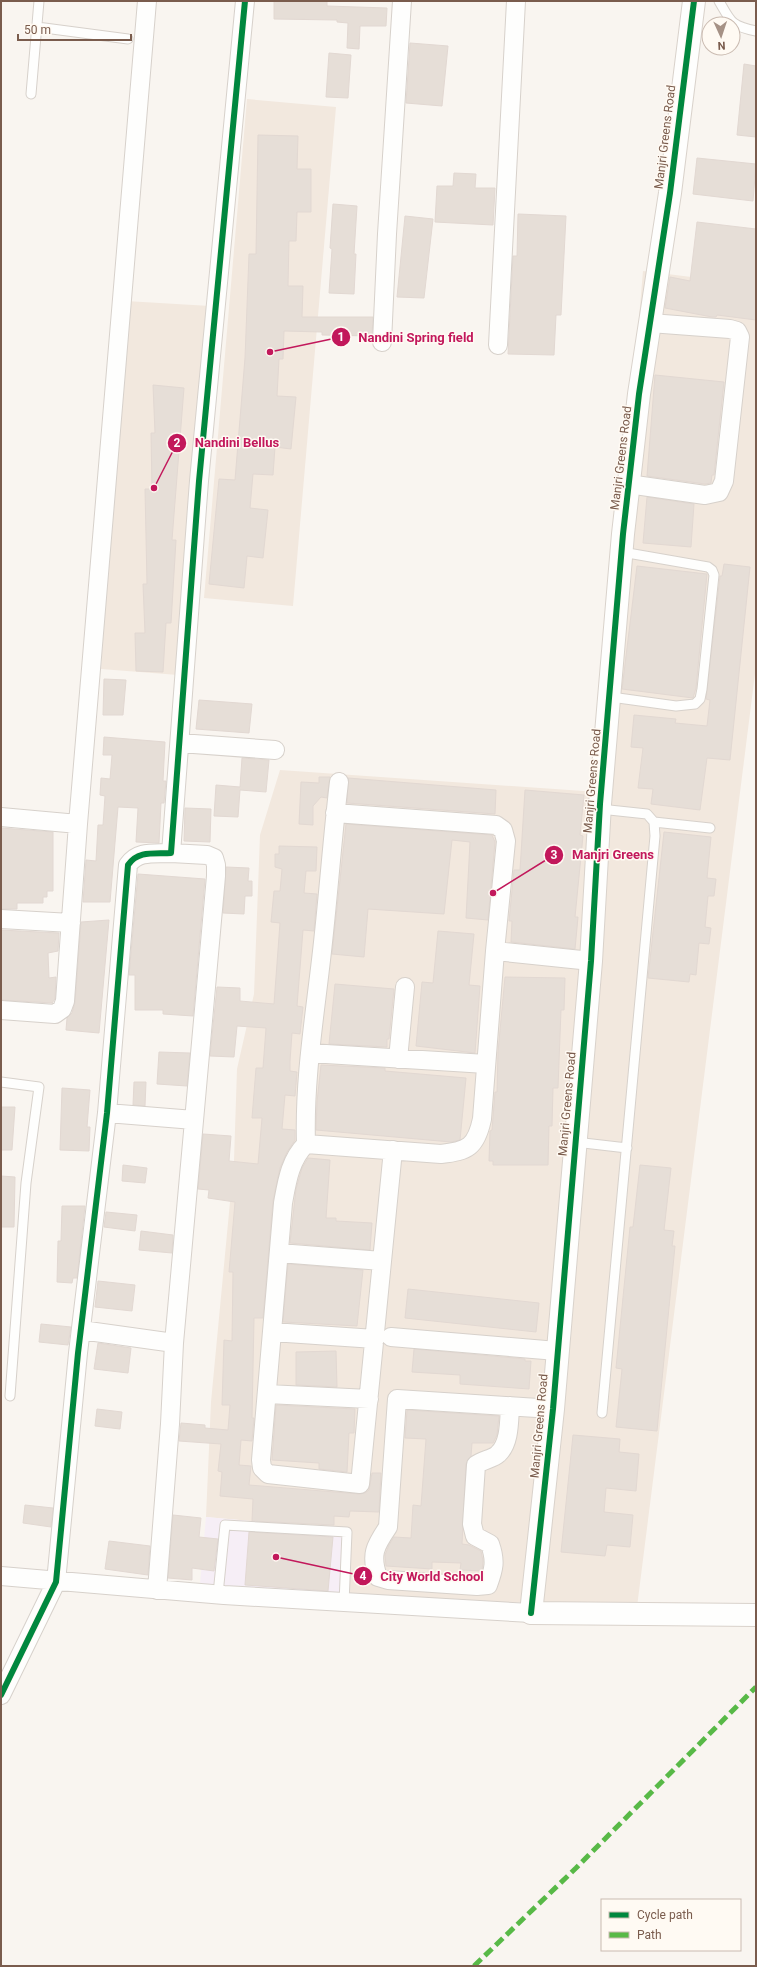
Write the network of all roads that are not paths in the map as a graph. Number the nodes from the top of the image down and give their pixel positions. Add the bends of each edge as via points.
1 (39, 1) edge
2 (147, 1) edge
3 (245, 1) edge
4 (402, 1) edge
5 (516, 1) edge
6 (694, 1) edge
7 (719, 1) edge
8 (37, 27) junction
9 (756, 31) edge
10 (128, 39) dead end
11 (31, 94) dead end
12 (650, 323) junction
13 (382, 342) dead end
14 (498, 345) dead end
15 (628, 484) junction
16 (622, 552) junction
17 (611, 697) junction
18 (180, 744) junction
19 (275, 750) dead end
20 (339, 782) dead end
21 (600, 809) junction
22 (336, 814) junction
23 (1, 817) edge
24 (654, 822) junction
25 (78, 824) junction
26 (710, 828) dead end
27 (172, 853) junction
28 (1, 919) edge
29 (71, 923) junction
30 (495, 951) junction
31 (591, 961) junction
32 (405, 987) dead end
33 (1, 1010) edge
34 (310, 1053) junction
35 (398, 1059) junction
36 (486, 1064) junction
37 (1, 1082) edge
38 (107, 1113) junction
39 (194, 1120) junction
40 (575, 1142) junction
41 (306, 1144) junction
42 (627, 1148) junction
43 (393, 1150) junction
44 (279, 1253) junction
45 (382, 1261) junction
46 (80, 1330) junction
47 (272, 1332) junction
48 (383, 1338) junction
49 (174, 1343) junction
50 (557, 1351) junction
51 (267, 1394) junction
52 (10, 1396) dead end
53 (369, 1399) junction
54 (510, 1406) junction
55 (553, 1409) junction
56 (602, 1413) dead end
57 (1, 1576) edge
58 (56, 1582) junction
59 (157, 1590) junction
60 (218, 1594) junction
61 (344, 1603) junction
62 (531, 1613) junction
63 (756, 1615) edge
64 (1, 1695) edge

1 - 8 lane
2 - 25 street
3 - 18 street via 199,480
4 - 13 street
5 - 14 street
6 - 12 street, Manjri Greens Road via 670,193
7 - 9 lane via 730,21 739,28
8 - 10 lane
8 - 11 lane
12 - 15 street, Manjri Greens Road
12 - 15 street via 730,329 737,331 740,337 724,480 719,492 705,495
15 - 16 street, Manjri Greens Road
16 - 17 street, Manjri Greens Road
16 - 17 lane via 708,567 714,575 700,699 695,704 676,706
17 - 21 street, Manjri Greens Road
18 - 19 street
18 - 27 street
20 - 22 street
21 - 24 lane via 647,814
21 - 31 street, Manjri Greens Road
22 - 30 street via 496,825 503,830 506,841
22 - 34 street
23 - 25 street
24 - 26 lane
24 - 42 lane via 655,836
25 - 29 street
27 - 38 street via 142,854 133,858 128,865
27 - 39 street via 207,855 214,858 216,865
28 - 29 street
29 - 33 street via 66,1002 62,1009 55,1014
30 - 31 street
30 - 36 street
31 - 40 street, Manjri Greens Road
32 - 35 street
34 - 35 street
34 - 41 street via 305,1117
35 - 36 street
36 - 43 street via 479,1136 471,1146 460,1152 441,1154
37 - 52 lane via 39,1086 26,1183
38 - 39 street
38 - 46 street
39 - 49 street
40 - 42 lane
40 - 50 street, Manjri Greens Road
41 - 43 street
41 - 44 street via 297,1153 287,1181
42 - 56 lane
43 - 45 street
44 - 45 street
44 - 47 street
45 - 48 street
46 - 49 street
46 - 58 street
47 - 48 street
47 - 51 street
48 - 50 street
48 - 53 street
49 - 59 street
50 - 55 street, Manjri Greens Road
51 - 53 street
51 - 53 street via 261,1460 262,1468 268,1474 360,1484
54 - 54 street via 397,1399 388,1527 376,1545 373,1563 378,1577 388,1580 488,1585 495,1558 490,1544 475,1536 472,1524 476,1465 498,1455 504,1447 509,1428
54 - 55 street
55 - 62 street, Manjri Greens Road
57 - 58 street
58 - 59 street
58 - 64 street
59 - 60 street
60 - 61 street
60 - 61 lane via 225,1525 347,1532
61 - 62 street
62 - 63 street

